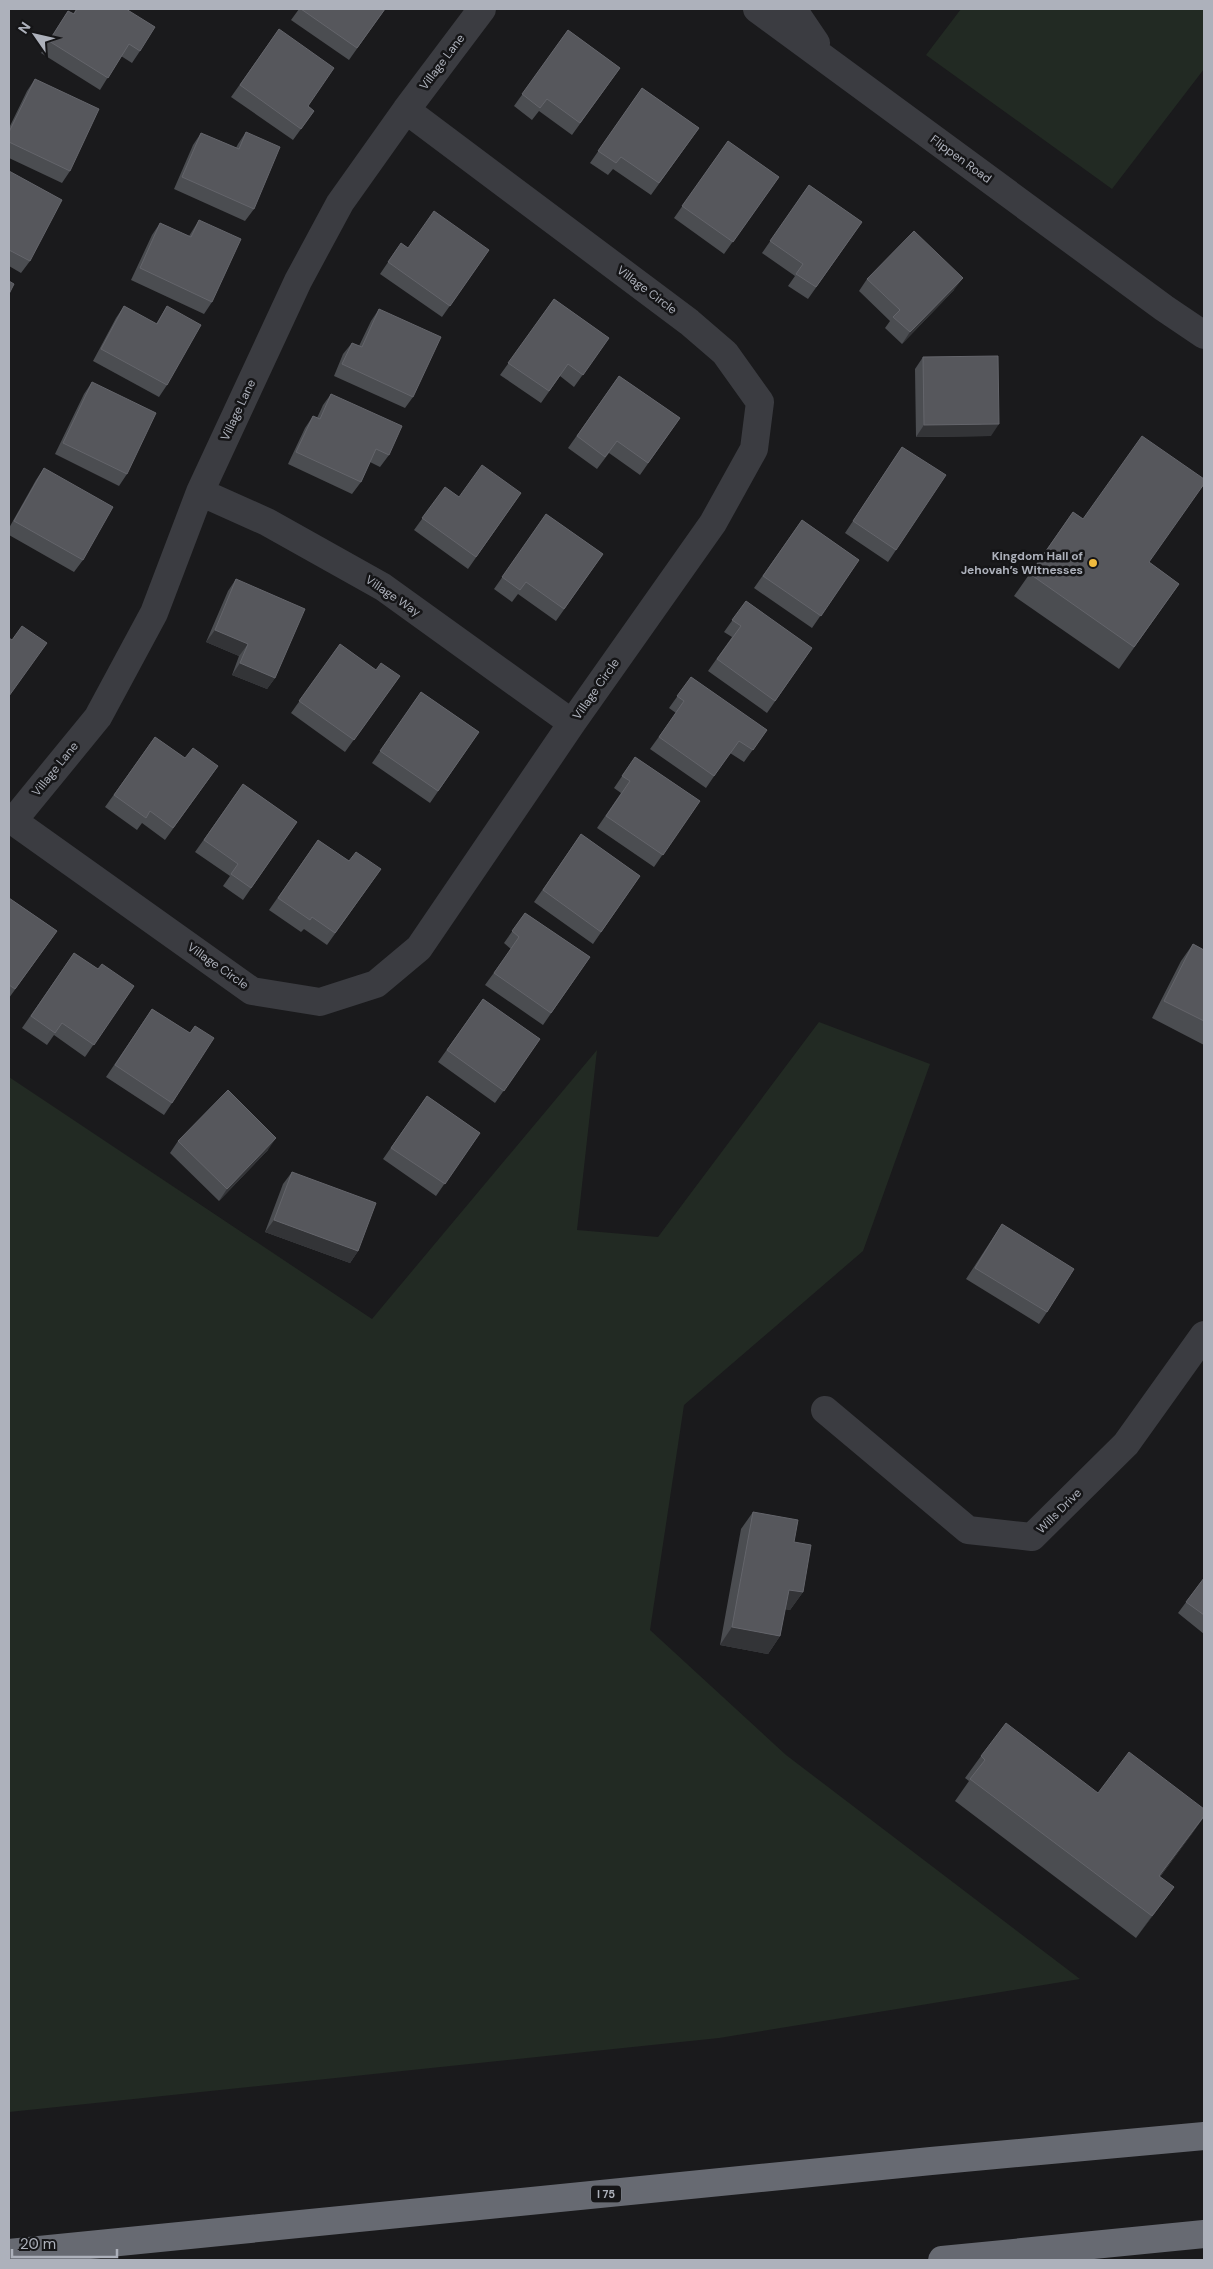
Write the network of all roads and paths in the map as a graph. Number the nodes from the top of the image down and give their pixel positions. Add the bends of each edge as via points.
1 (482, 9) edge
2 (757, 9) edge
3 (793, 9) edge
4 (827, 59) junction
5 (406, 110) junction
6 (1204, 335) edge
7 (200, 492) junction
8 (572, 723) junction
9 (11, 820) edge
10 (1204, 1335) edge
11 (825, 1410) dead end
12 (1204, 2136) edge
13 (1204, 2234) edge
14 (9, 2253) edge
15 (942, 2260) edge

1 - 5 street, Village Lane
2 - 4 street, Flippen Road
3 - 4 street
4 - 6 street, Flippen Road
5 - 7 street, Village Lane via 340,203 298,281
5 - 8 street, Village Circle via 689,322 725,353 760,402 754,449 713,523
7 - 8 street, Village Way via 267,522 382,587
7 - 9 street, Village Lane via 154,613 98,716
8 - 9 street, Village Circle via 419,948 376,984 320,1002 252,991
10 - 11 street, Wills Drive via 1126,1444 1032,1537 968,1530
12 - 14 highway, I 75
13 - 15 highway

